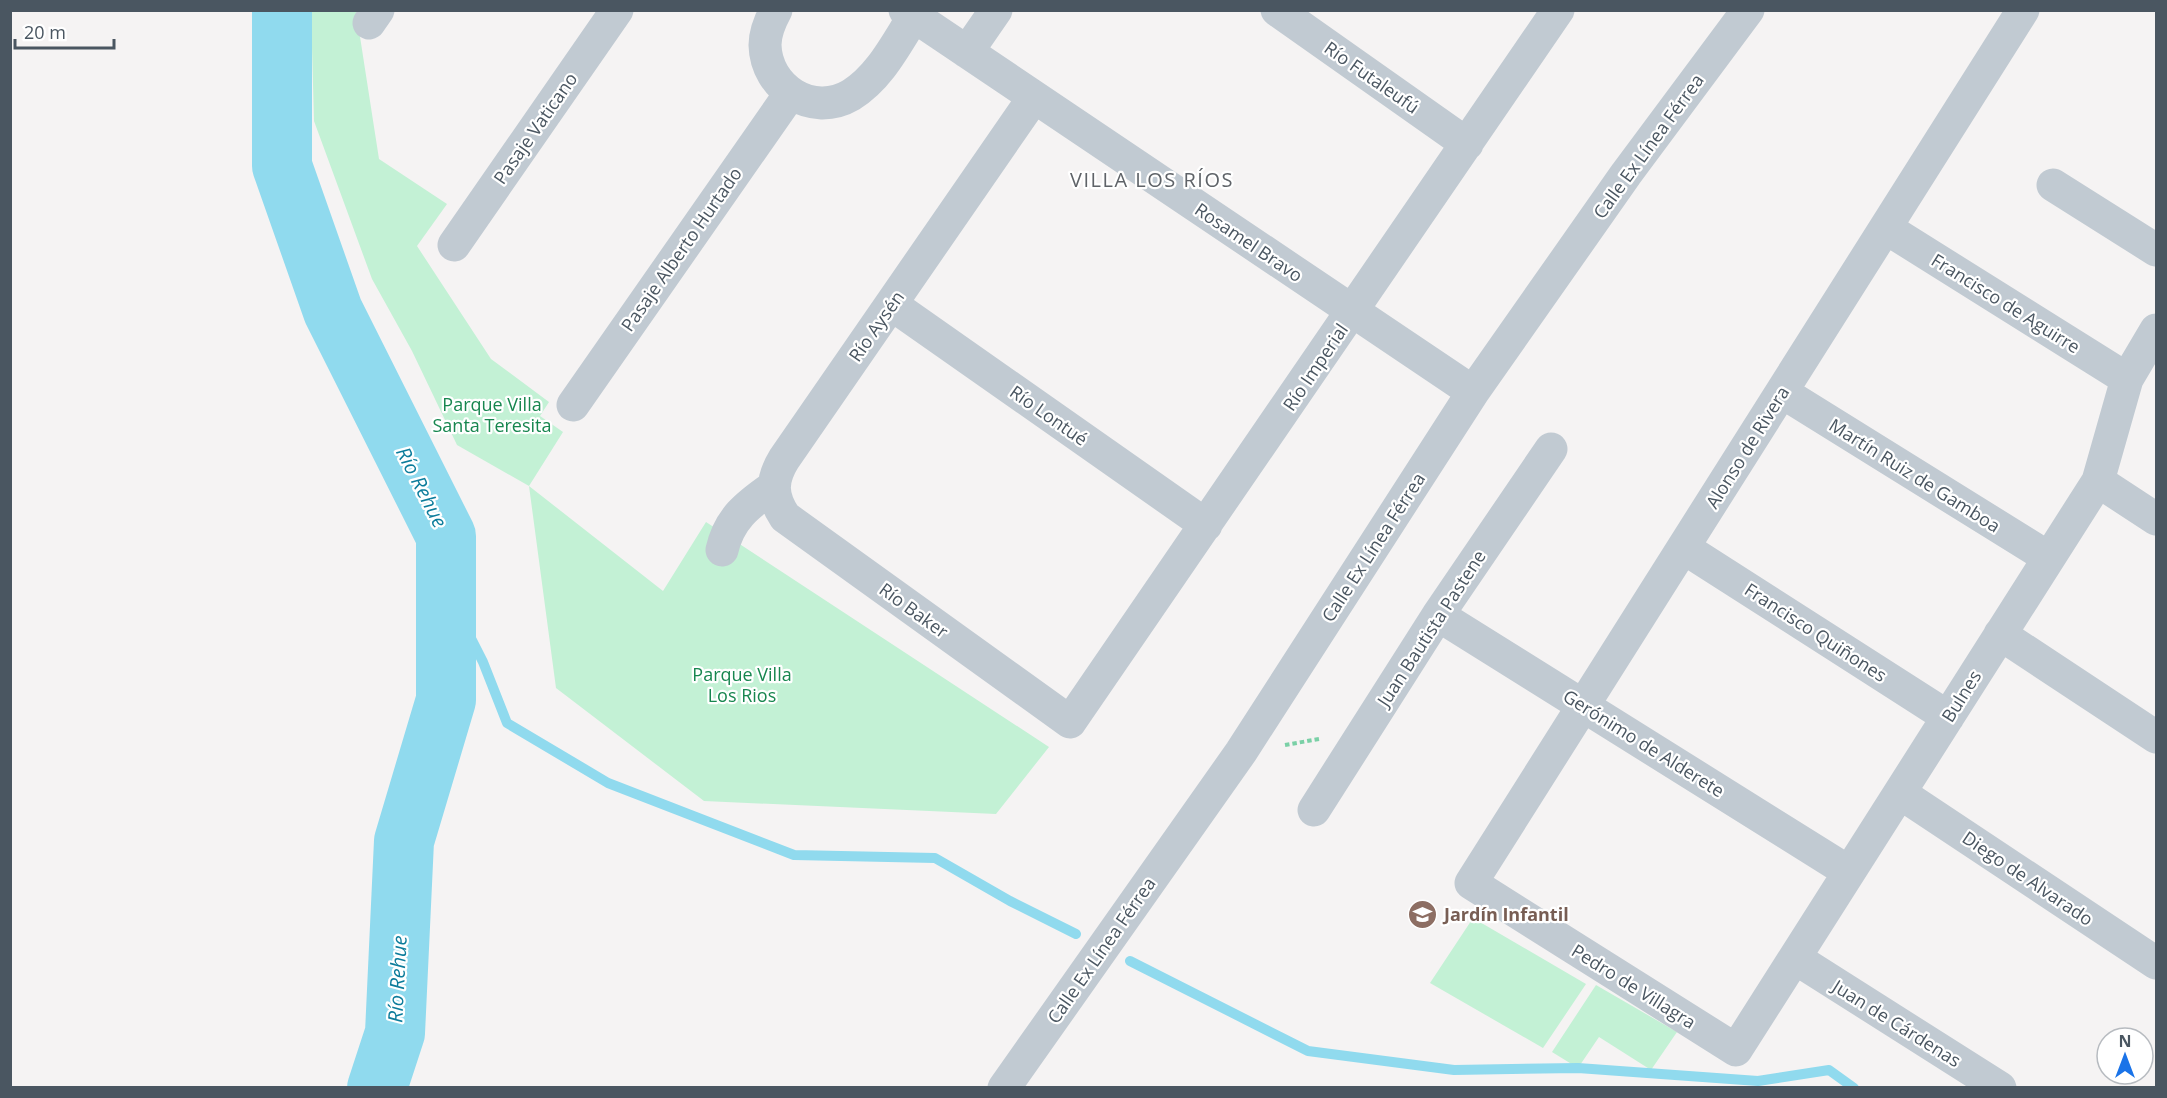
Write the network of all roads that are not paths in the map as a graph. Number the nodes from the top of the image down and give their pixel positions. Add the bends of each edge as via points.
1 (617, 10) edge
2 (776, 10) edge
3 (996, 10) edge
4 (1277, 10) edge
5 (1558, 10) edge
6 (1748, 10) edge
7 (2023, 10) edge
8 (910, 13) edge
9 (967, 52) junction
10 (790, 93) junction
11 (1034, 97) junction
12 (1467, 144) junction
13 (2053, 185) dead end
14 (1886, 228) junction
15 (454, 245) dead end
16 (2157, 250) edge
17 (891, 304) junction
18 (1353, 311) junction
19 (2157, 330) edge
20 (2127, 379) junction
21 (1473, 392) junction
22 (1782, 392) junction
23 (573, 405) dead end
24 (1551, 449) dead end
25 (2098, 481) junction
26 (773, 487) junction
27 (2157, 519) edge
28 (1206, 525) junction
29 (1684, 548) junction
30 (722, 550) dead end
31 (2049, 558) junction
32 (1438, 615) junction
33 (2000, 634) junction
34 (1584, 706) junction
35 (1948, 717) junction
36 (1070, 722) joint
37 (2157, 737) edge
38 (1900, 793) junction
39 (1314, 810) dead end
40 (1849, 872) junction
41 (1471, 883) joint
42 (1795, 958) junction
43 (2157, 963) edge
44 (1736, 1050) joint
45 (1005, 1088) edge
46 (2000, 1088) edge

1 - 15 street, Pasaje Vaticano
2 - 10 street via 767,29 766,58 770,71
3 - 9 street
4 - 12 street, Río Futaleufú
5 - 12 street, Río Imperial
6 - 21 street, Calle Ex Línea Férrea via 1626,174
7 - 14 street, Alonso de Rivera
8 - 9 street, Rosamel Bravo
8 - 10 street via 875,75 850,96 819,103
9 - 11 street, Rosamel Bravo
10 - 23 street, Pasaje Alberto Hurtado
11 - 17 street, Río Aysén
11 - 18 street, Rosamel Bravo
12 - 18 street, Río Imperial
13 - 16 street
14 - 20 street, Francisco de Aguirre
14 - 22 street, Alonso de Rivera
17 - 26 street, Río Aysén via 777,470
17 - 28 street, Río Lontué
18 - 21 street, Rosamel Bravo
18 - 28 street, Río Imperial
19 - 20 street, Bulnes
20 - 25 street, Bulnes
21 - 45 street, Calle Ex Línea Férrea via 1241,752
22 - 29 street, Alonso de Rivera
22 - 31 street, Martín Ruiz de Gamboa
24 - 32 street, Juan Bautista Pastene
25 - 27 street
25 - 31 street, Bulnes
26 - 30 street via 740,511 731,523
26 - 36 street, Río Baker via 785,517
28 - 36 street, Río Imperial
29 - 34 street, Alonso de Rivera
29 - 35 street, Francisco Quiñones
31 - 33 street, Bulnes
32 - 34 street, Gerónimo de Alderete
32 - 39 street, Juan Bautista Pastene
33 - 35 street, Bulnes
33 - 37 street
34 - 40 street, Gerónimo de Alderete
34 - 41 street, Alonso de Rivera
35 - 38 street, Bulnes
38 - 40 street, Bulnes
38 - 43 street, Diego de Alvarado
40 - 42 street, Bulnes
41 - 44 street, Pedro de Villagra
42 - 44 street, Bulnes
42 - 46 street, Juan de Cárdenas

